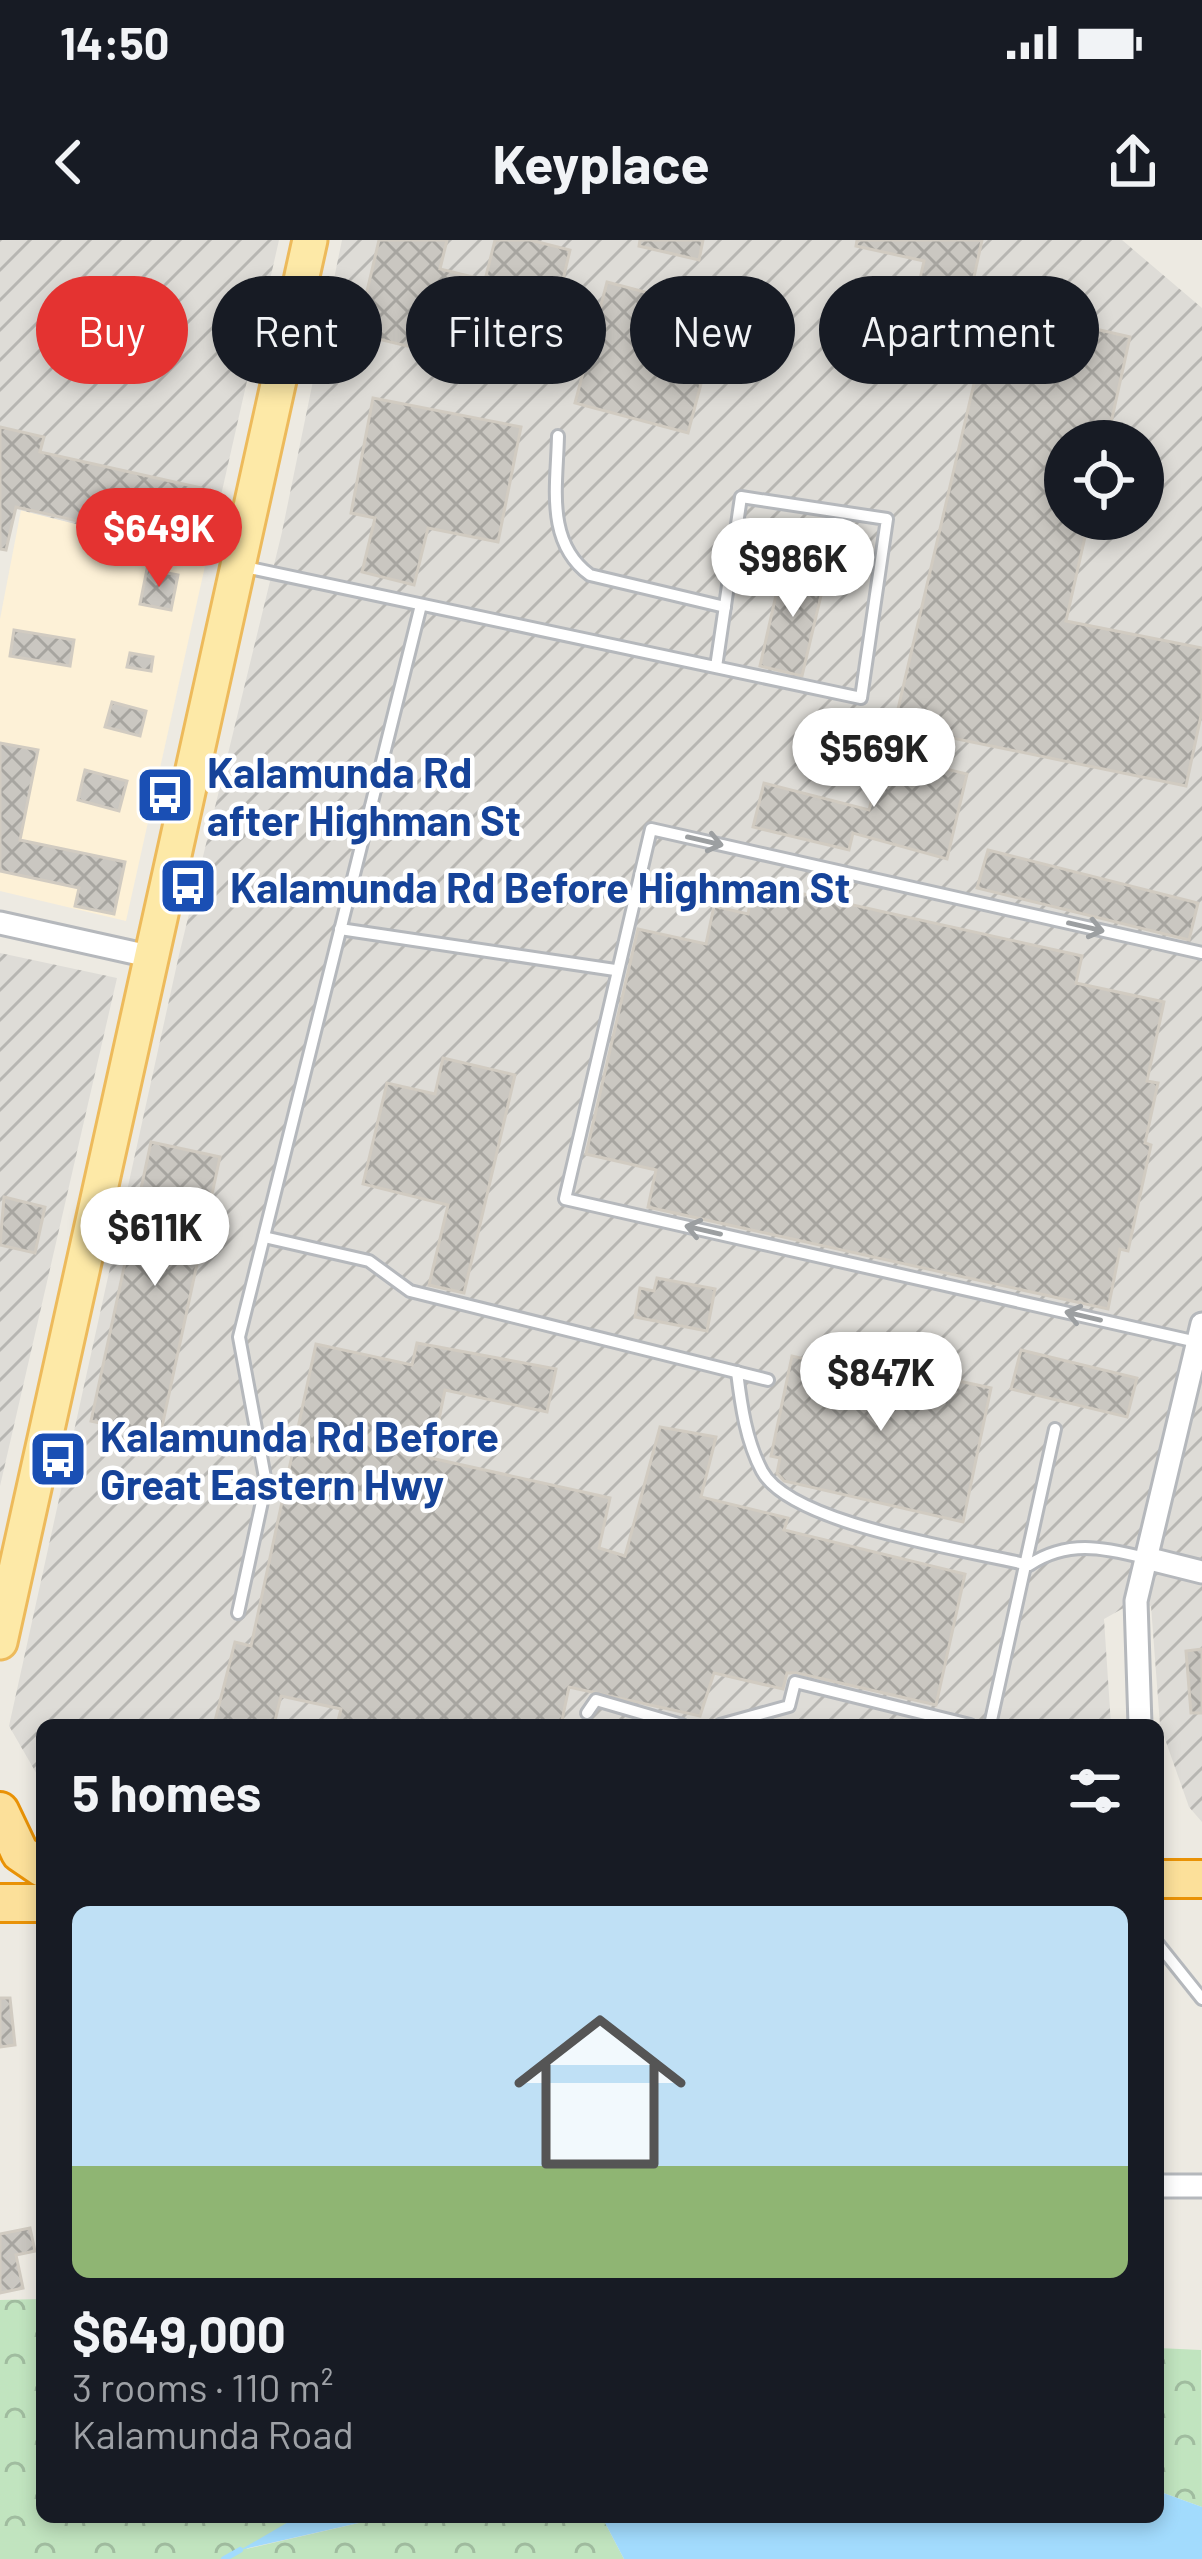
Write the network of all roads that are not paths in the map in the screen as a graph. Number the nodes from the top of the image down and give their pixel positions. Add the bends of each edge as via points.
1 (310, 240) edge
2 (558, 436) dead end
3 (236, 566) junction
4 (421, 604) junction
5 (724, 607) junction
6 (716, 667) junction
7 (0, 923) edge
8 (340, 928) junction
9 (1202, 953) edge
10 (153, 957) junction
11 (615, 970) junction
12 (263, 1238) junction
13 (1200, 1333) edge
14 (736, 1372) junction
15 (768, 1380) dead end
16 (1055, 1429) dead end
17 (1146, 1558) junction
18 (1029, 1565) junction
19 (1202, 1572) edge
20 (238, 1613) dead end
21 (0, 1642) edge
22 (587, 1713) dead end
23 (661, 1719) edge
24 (742, 1719) edge
25 (946, 1719) edge
26 (991, 1719) edge
27 (1140, 1719) edge
28 (0, 1811) edge
29 (36, 1867) edge
30 (36, 1873) edge
31 (0, 1876) edge
32 (1164, 1879) edge
33 (1202, 1879) edge
34 (0, 1903) edge
35 (36, 1903) edge
36 (1164, 1952) edge
37 (1202, 1999) edge
38 (1164, 2186) edge
39 (1202, 2186) edge

1 - 3 main road
2 - 5 lane via 556,521 576,565
3 - 4 lane
3 - 10 main road
4 - 6 lane
4 - 8 lane
5 - 6 lane
5 - 6 lane via 741,496 887,519 860,698
7 - 10 street
8 - 11 lane
8 - 12 lane
11 -> 9 lane via 651,829
10 - 21 main road
13 -> 11 lane via 565,1199
12 - 14 lane via 369,1261 410,1291
12 - 20 lane via 238,1336 266,1483
13 - 17 street
14 - 15 lane
14 - 18 lane via 763,1473 786,1497
16 - 18 lane
17 - 18 lane via 1079,1546
17 - 19 street
17 - 27 street via 1136,1601
18 - 26 lane
22 - 23 lane via 596,1700
24 - 25 lane via 789,1706 795,1682
28 - 29 highway
30 - 31 highway
32 - 33 highway
34 - 35 highway
36 - 37 lane
38 - 39 street

